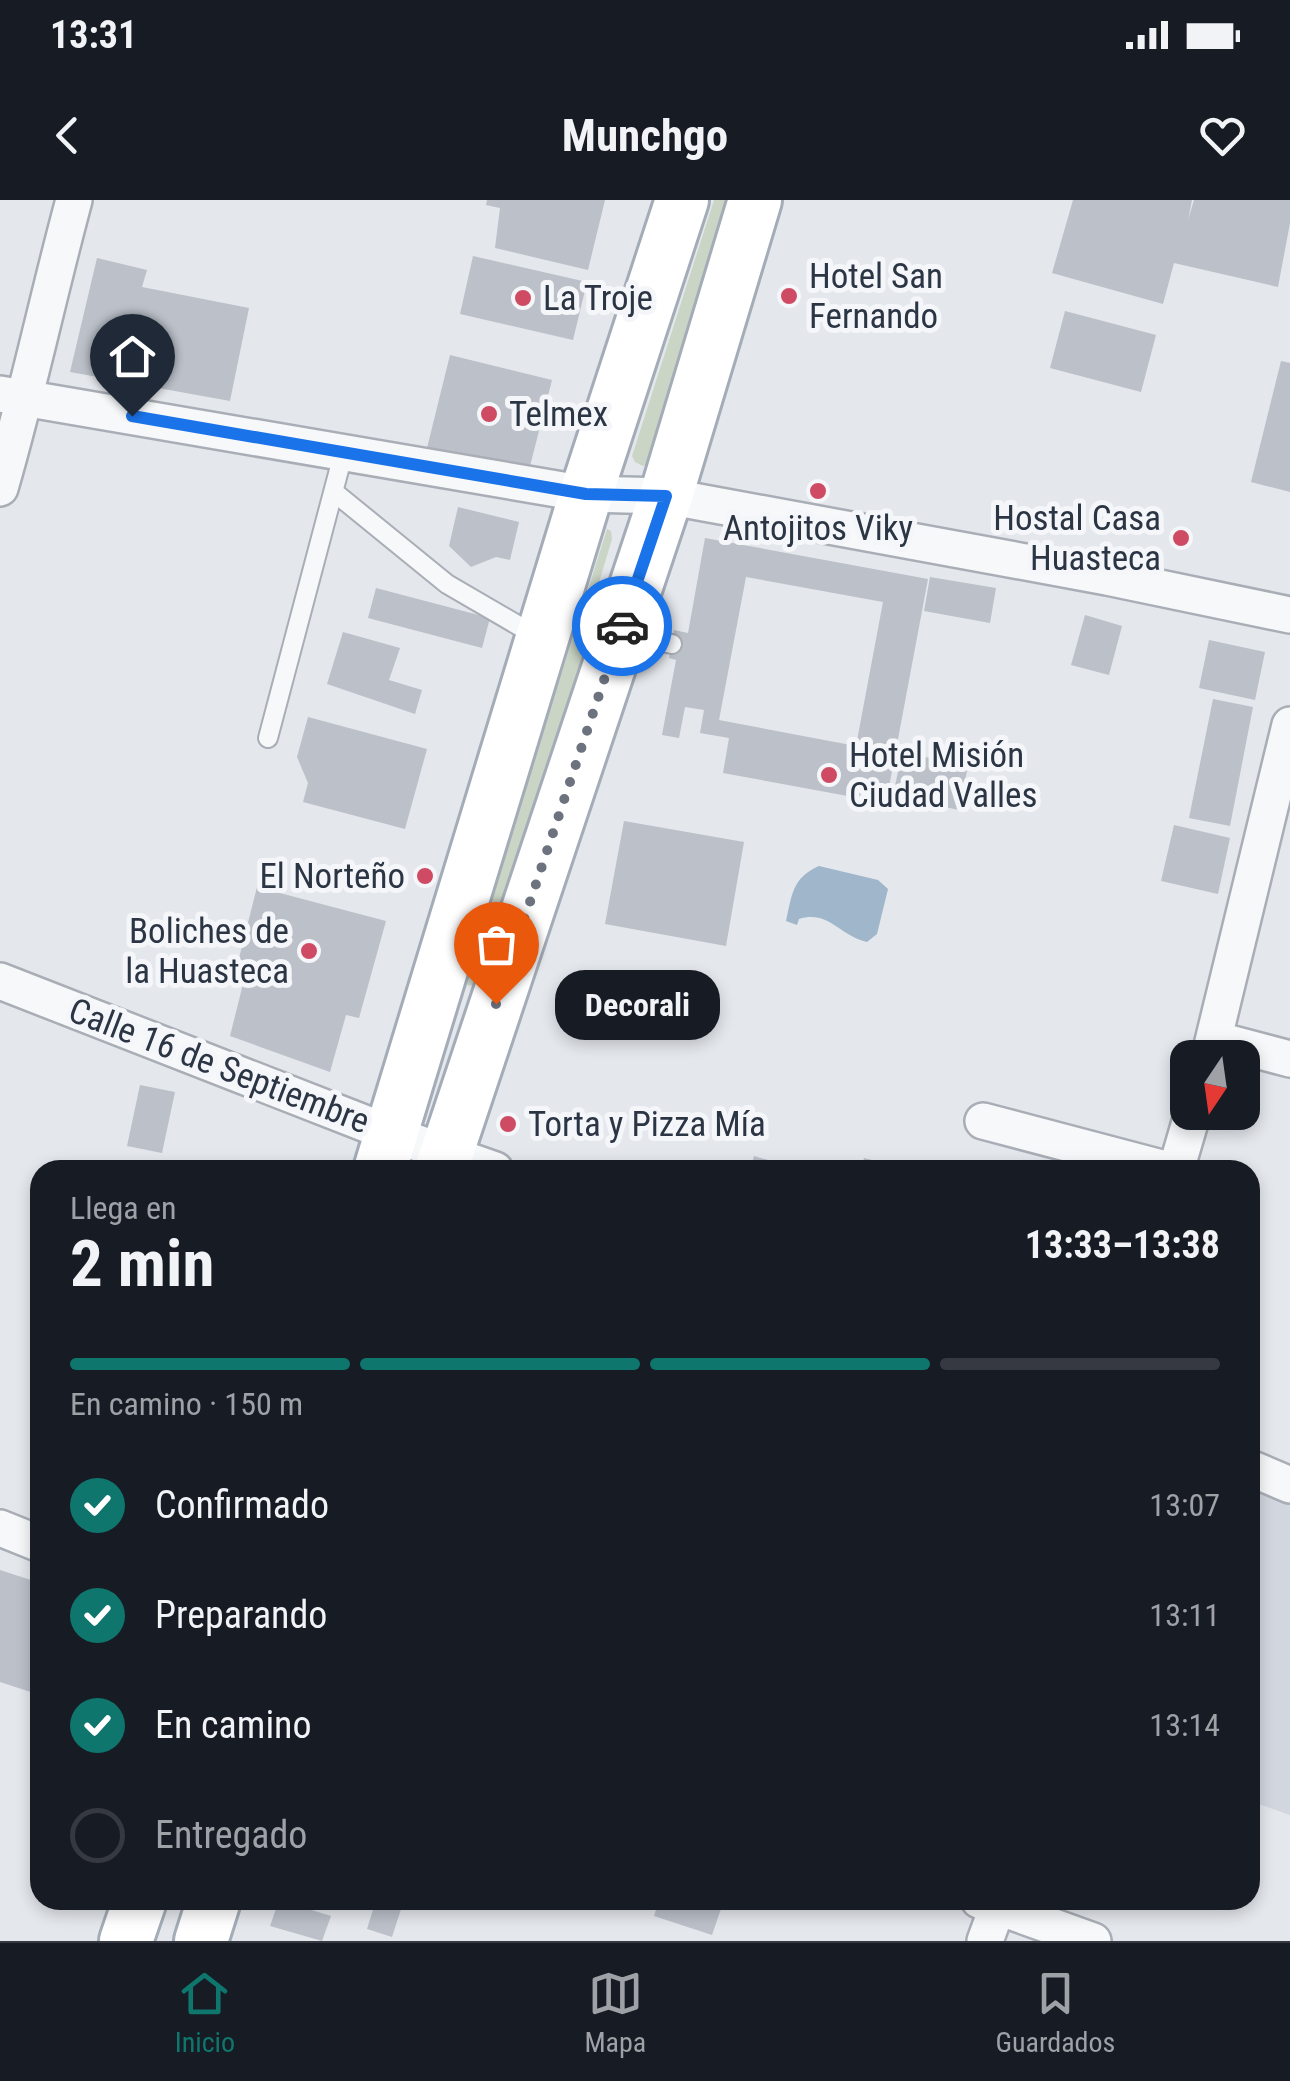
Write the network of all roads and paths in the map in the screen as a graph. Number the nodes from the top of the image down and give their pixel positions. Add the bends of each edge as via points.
1 (74, 200) edge
2 (682, 200) edge
3 (755, 200) edge
4 (13, 397) edge
5 (344, 451) junction
6 (0, 488) edge
7 (334, 492) junction
8 (586, 494) junction
9 (666, 496) junction
10 (1290, 615) edge
11 (620, 634) junction
12 (543, 640) junction
13 (672, 644) dead end
14 (1290, 725) edge
15 (268, 738) dead end
16 (0, 981) edge
17 (1213, 1040) edge
18 (1260, 1055) edge
19 (1290, 1059) edge
20 (983, 1121) dead end
21 (1187, 1130) edge
22 (386, 1152) edge
23 (438, 1160) edge
24 (444, 1160) edge
25 (1134, 1160) edge
26 (1176, 1160) edge
27 (1260, 1472) edge
28 (1290, 1485) edge
29 (0, 1528) edge
30 (30, 1540) edge
31 (137, 1910) edge
32 (211, 1910) edge
33 (990, 1910) edge
34 (1013, 1910) edge
35 (126, 1941) edge
36 (200, 1941) edge
37 (984, 1941) edge
38 (1094, 1941) edge

1 - 4 street
2 - 8 main road
3 - 9 main road
4 - 5 street
4 - 6 street
5 - 7 lane
5 - 8 street
7 - 12 lane via 448,584
7 - 15 lane
8 - 9 street
8 - 12 main road
9 - 10 street
9 - 11 main road
11 - 13 lane
11 - 24 main road
12 - 22 main road
14 - 17 street
16 - 22 street, Calle 16 de Septiembre
18 - 19 street
20 - 25 street
21 - 26 street
22 - 23 street, Calle 16 de Septiembre
27 - 28 street
29 - 30 street
31 - 35 main road
32 - 36 main road
33 - 37 street
34 - 38 street

